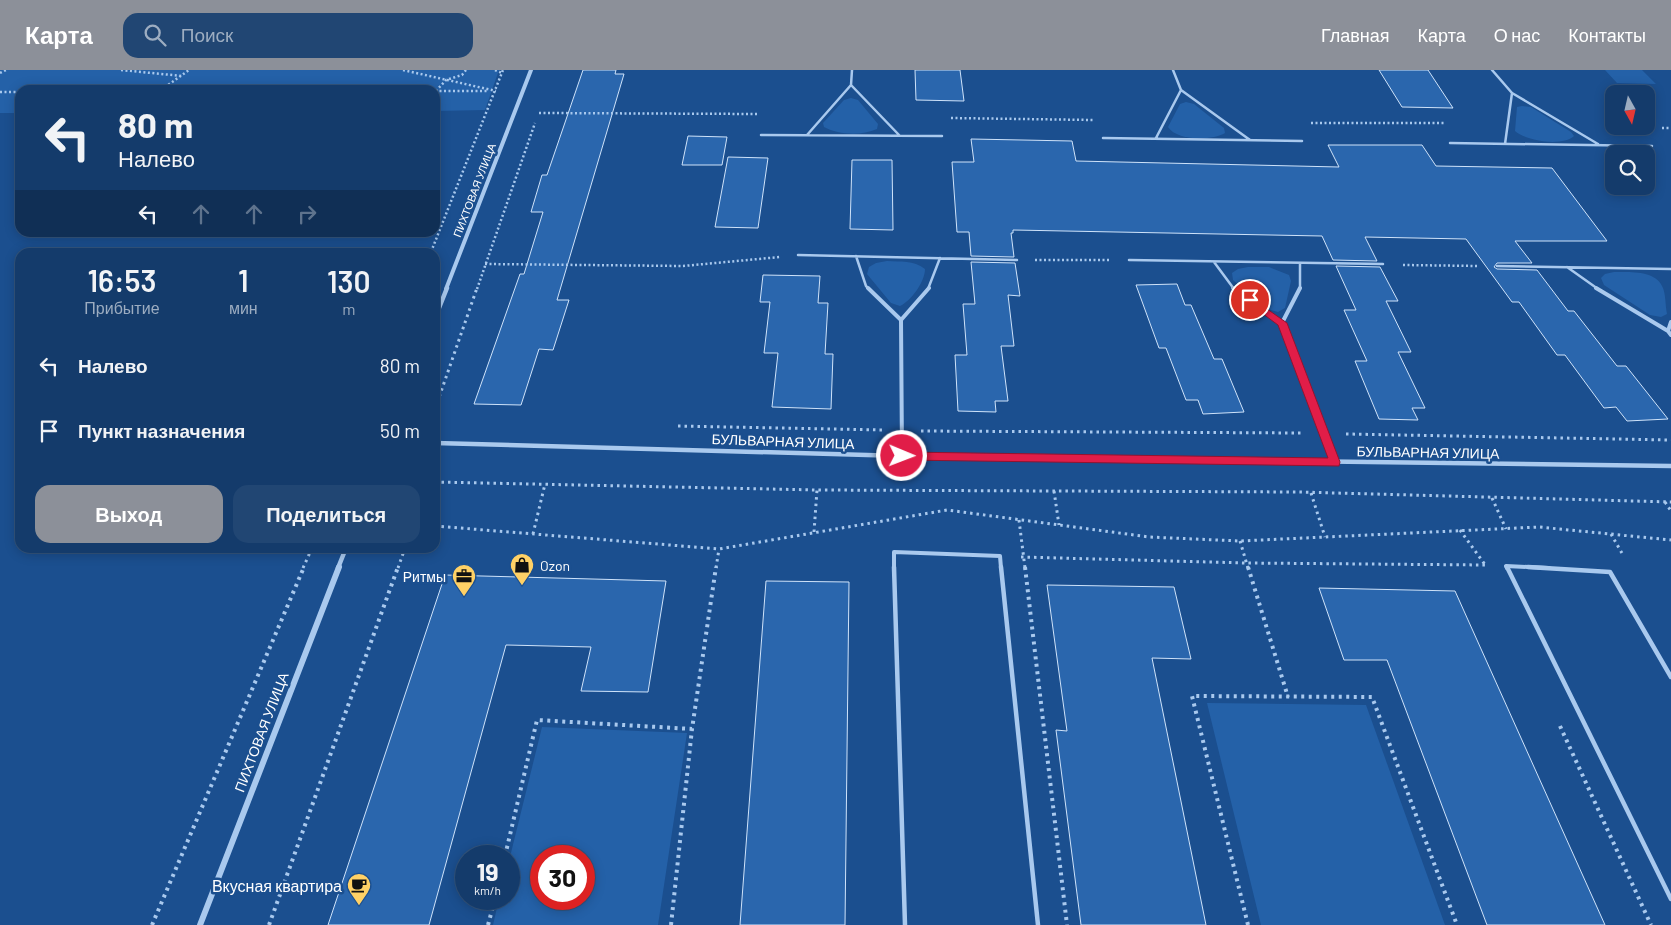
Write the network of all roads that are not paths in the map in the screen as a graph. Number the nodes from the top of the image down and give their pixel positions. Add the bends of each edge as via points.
1 (531, 70) edge
2 (852, 70) edge
3 (1173, 70) edge
4 (1492, 70) edge
5 (851, 85) junction
6 (1181, 90) junction
7 (1512, 93) junction
8 (762, 135) dead end
9 (807, 135) junction
10 (900, 136) junction
11 (942, 136) dead end
12 (1103, 138) dead end
13 (1156, 138) junction
14 (1250, 140) junction
15 (1302, 141) dead end
16 (1450, 143) dead end
17 (1505, 144) junction
18 (1600, 145) junction
19 (1605, 145) edge
20 (798, 255) road end
21 (856, 256) junction
22 (940, 258) junction
23 (1017, 260) road end
24 (1129, 260) road end
25 (1214, 262) junction
26 (1300, 263) junction
27 (1383, 264) road end
28 (1497, 266) road end
29 (1567, 267) junction
30 (1671, 269) edge
31 (440, 305) edge
32 (901, 320) junction
33 (1671, 322) edge
34 (1282, 323) junction
35 (1670, 333) edge
36 (440, 443) edge
37 (902, 456) junction
38 (1335, 462) junction
39 (1671, 466) edge
40 (344, 553) edge
41 (1671, 677) edge
42 (1671, 899) edge
43 (200, 925) edge
44 (905, 925) edge
45 (1038, 925) edge

1 - 31 street, ПИХТОВАЯ УЛИЦА
2 - 5 lane
3 - 6 lane
4 - 7 lane
5 - 9 lane
5 - 10 lane
6 - 13 lane
6 - 14 lane
7 - 17 lane
7 - 18 lane
8 - 9 lane
9 - 10 lane
10 - 11 lane
12 - 13 lane
13 - 14 lane
14 - 15 lane
16 - 17 lane
17 - 18 lane
18 - 19 lane
20 - 21 lane
21 - 22 lane
21 - 32 lane via 866,286
22 - 23 lane
22 - 32 lane via 930,287
24 - 25 lane
25 - 26 lane
25 - 34 lane via 1234,289
26 - 27 lane
26 - 34 lane via 1300,290
28 - 29 lane
29 - 30 lane
29 - 35 lane via 1607,296
32 - 37 lane
33 - 35 lane
34 - 38 lane
36 - 37 street, БУЛЬВАРНАЯ УЛИЦА
37 - 38 street, БУЛЬВАРНАЯ УЛИЦА
38 - 39 street, БУЛЬВАРНАЯ УЛИЦА
40 - 43 street, ПИХТОВАЯ УЛИЦА
41 - 42 lane via 1610,572 1506,566
44 - 45 lane via 894,552 1000,556

